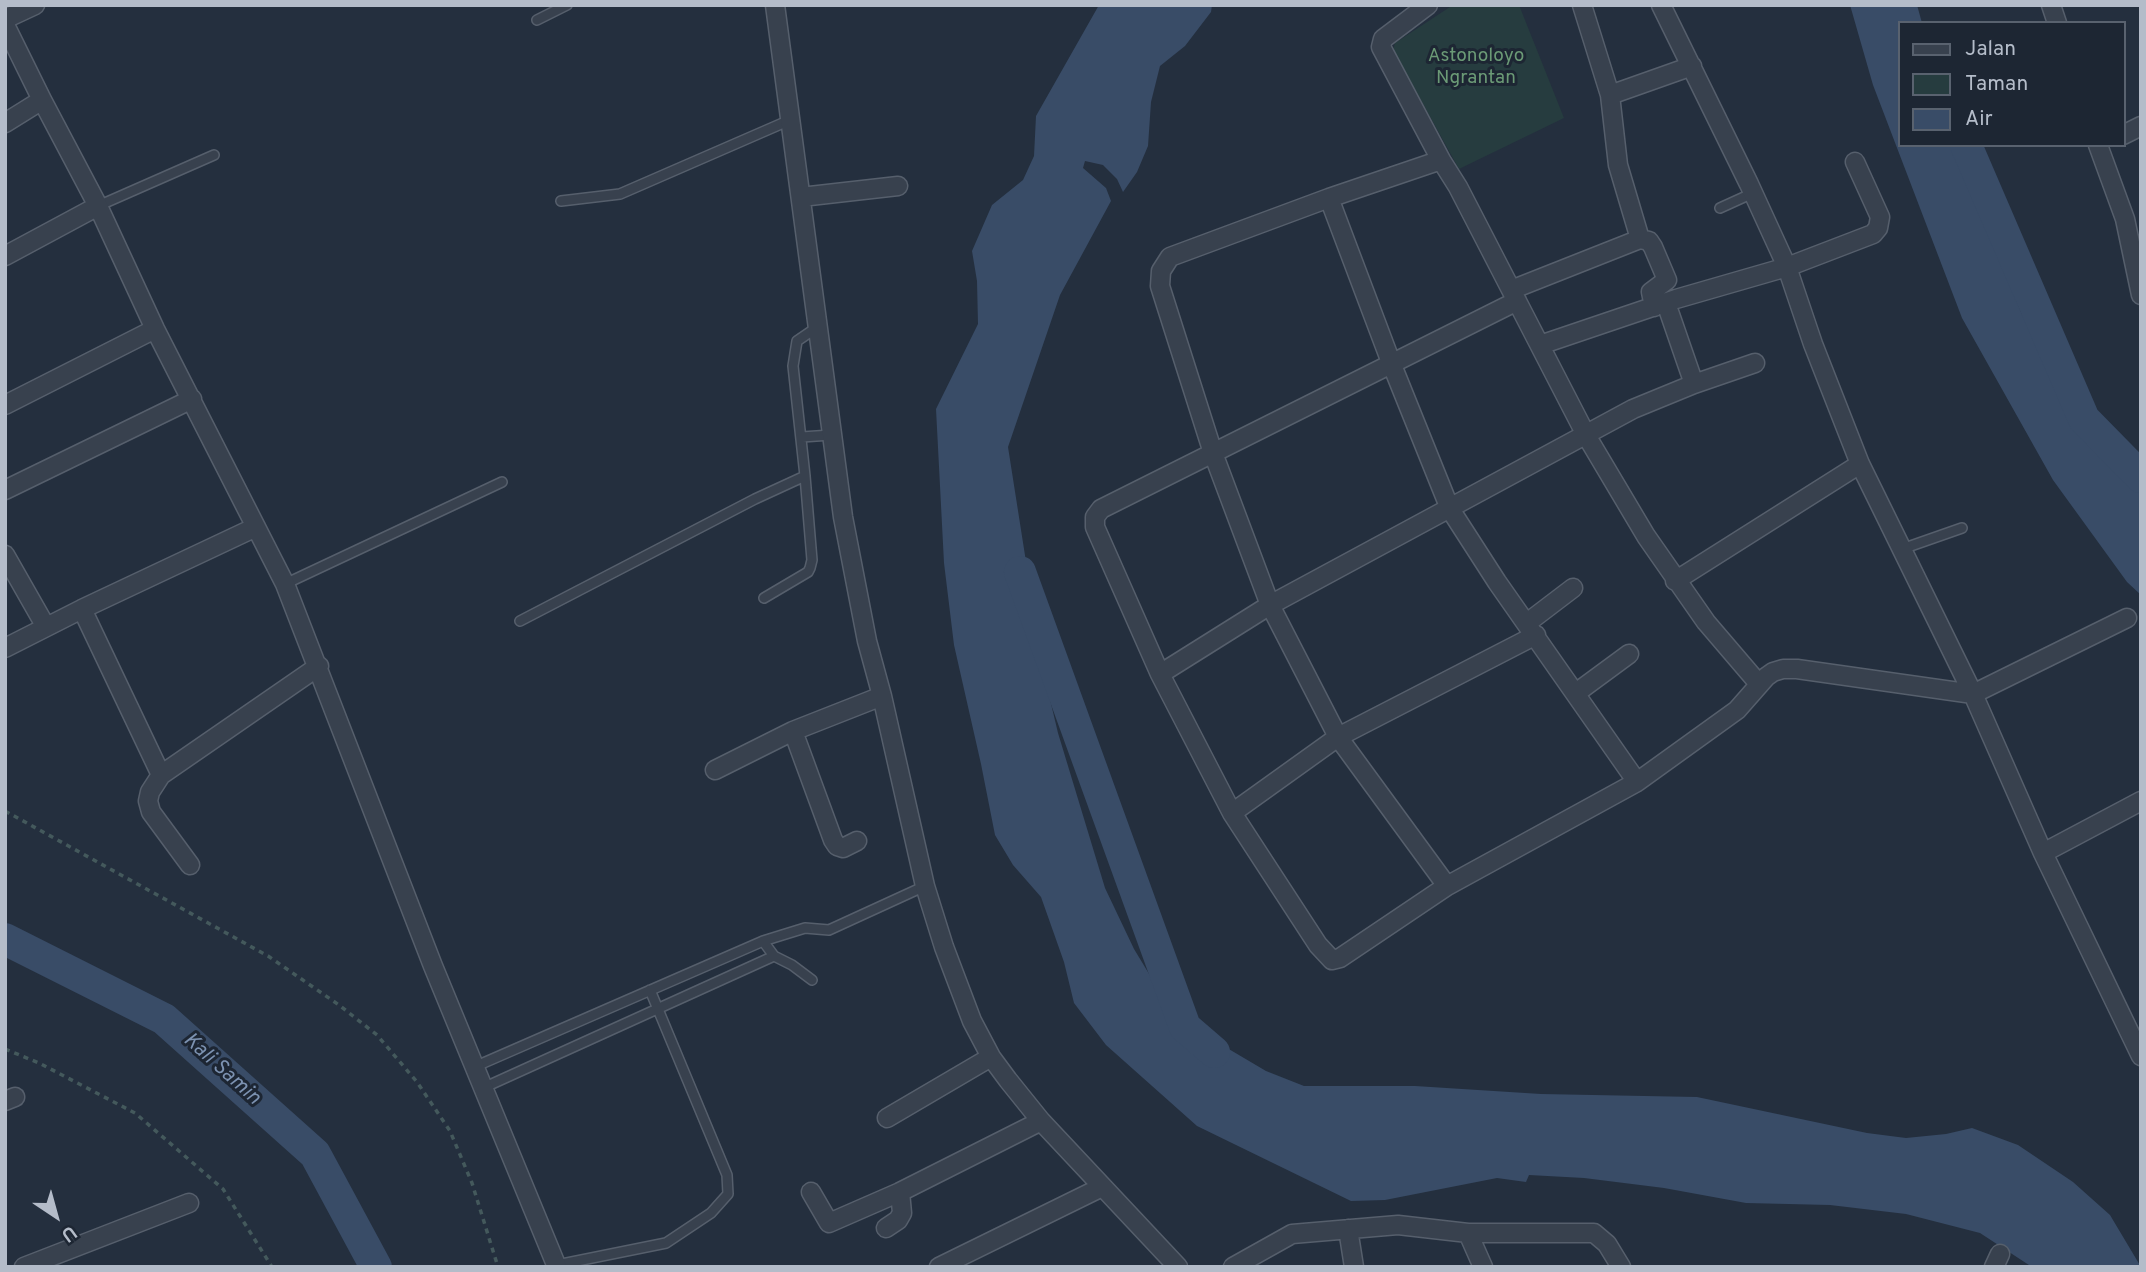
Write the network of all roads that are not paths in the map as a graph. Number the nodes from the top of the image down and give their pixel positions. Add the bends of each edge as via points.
1 (35, 5) edge
2 (568, 5) edge
3 (775, 5) edge
4 (1428, 5) edge
5 (1582, 5) edge
6 (1661, 5) edge
7 (5, 19) edge
8 (537, 20) dead end
9 (5, 25) edge
10 (1692, 66) junction
11 (1610, 95) junction
12 (43, 100) junction
13 (790, 120) junction
14 (5, 123) edge
15 (2141, 126) edge
16 (2125, 134) edge
17 (2100, 147) edge
18 (214, 155) dead end
19 (1441, 160) junction
20 (1855, 162) dead end
21 (898, 186) dead end
22 (1753, 192) junction
23 (801, 197) junction
24 (1329, 198) junction
25 (561, 201) dead end
26 (98, 206) junction
27 (1720, 208) dead end
28 (1640, 239) junction
29 (5, 256) edge
30 (1787, 267) junction
31 (2141, 295) edge
32 (1514, 296) junction
33 (1660, 305) junction
34 (816, 328) junction
35 (155, 329) junction
36 (1540, 345) junction
37 (1755, 363) dead end
38 (1392, 365) junction
39 (1694, 384) junction
40 (192, 399) junction
41 (5, 405) edge
42 (831, 435) junction
43 (1586, 435) junction
44 (802, 437) junction
45 (1213, 453) junction
46 (1860, 464) junction
47 (805, 477) junction
48 (502, 482) dead end
49 (5, 490) edge
50 (1450, 509) junction
51 (256, 527) junction
52 (1962, 528) dead end
53 (1902, 549) junction
54 (5, 555) edge
55 (1675, 581) junction
56 (285, 584) junction
57 (1573, 587) dead end
58 (764, 598) dead end
59 (1270, 605) junction
60 (82, 609) junction
61 (2127, 618) dead end
62 (520, 621) dead end
63 (46, 627) junction
64 (1531, 629) junction
65 (5, 648) edge
66 (1629, 654) dead end
67 (319, 666) junction
68 (1160, 674) junction
69 (1759, 684) junction
70 (1576, 693) junction
71 (1973, 694) junction
72 (882, 696) junction
73 (793, 731) junction
74 (1339, 737) junction
75 (715, 770) dead end
76 (161, 775) junction
77 (1637, 782) junction
78 (2141, 801) edge
79 (1232, 813) junction
80 (857, 841) dead end
81 (2043, 853) junction
82 (190, 865) dead end
83 (925, 886) junction
84 (1447, 886) junction
85 (763, 941) junction
86 (774, 956) junction
87 (812, 980) dead end
88 (650, 990) junction
89 (658, 1010) junction
90 (2141, 1056) edge
91 (991, 1057) junction
92 (474, 1067) junction
93 (482, 1088) junction
94 (887, 1118) dead end
95 (1041, 1121) junction
96 (1102, 1188) junction
97 (811, 1192) dead end
98 (900, 1192) junction
99 (188, 1203) dead end
100 (886, 1228) dead end
101 (1348, 1229) junction
102 (1468, 1233) junction
103 (557, 1266) edge
104 (24, 1267) edge
105 (939, 1267) edge
106 (1178, 1267) edge
107 (1233, 1267) edge
108 (1354, 1267) edge
109 (1483, 1267) edge
110 (1621, 1267) edge

1 - 7 street
2 - 8 lane
3 - 13 street
4 - 19 street via 1382,39 1381,47
5 - 11 street
6 - 10 street
9 - 12 street
10 - 11 street
10 - 22 street
11 - 28 street via 1618,165
12 - 14 street
12 - 26 street
13 - 23 street
13 - 25 lane via 620,194
15 - 16 street
17 - 31 street via 2126,219
18 - 26 lane
19 - 24 street
19 - 32 street
20 - 30 street via 1876,205 1878,228
21 - 23 street
22 - 27 lane
22 - 30 street
23 - 34 street
24 - 38 street
24 - 45 street via 1170,257 1161,271 1160,286
26 - 29 street
26 - 35 street
28 - 32 street
28 - 33 street via 1649,241 1667,277 1651,292
30 - 33 street
30 - 46 street
32 - 36 street
32 - 38 street
33 - 36 street
33 - 39 street
34 - 42 street
34 - 44 lane via 797,341 795,350
35 - 40 street
35 - 41 street
36 - 43 street
37 - 39 street
38 - 45 street
38 - 50 street
39 - 43 street via 1651,400
40 - 49 street
40 - 51 street
42 - 44 lane
42 - 72 street via 860,605
43 - 50 street
43 - 55 street
44 - 47 lane
45 - 59 street
45 - 68 street via 1101,509 1095,517 1095,527
46 - 53 street
46 - 55 street
47 - 58 lane via 810,568
47 - 62 lane
48 - 56 lane
50 - 59 street
50 - 64 street
51 - 56 street
51 - 60 street
52 - 53 lane
53 - 71 street
54 - 63 street
55 - 69 street
56 - 67 street
57 - 64 street
59 - 68 street
59 - 74 street
60 - 63 street
60 - 76 street
61 - 71 street
63 - 65 street
64 - 70 street
64 - 74 street
66 - 70 street
67 - 76 street
67 - 92 street
68 - 79 street
69 - 71 street via 1783,668
69 - 77 street via 1737,710
70 - 77 street
71 - 81 street
72 - 73 street
72 - 83 street
73 - 75 street
73 - 80 street via 833,840 843,848
74 - 79 street
74 - 84 street
76 - 82 street via 150,792 150,812
77 - 84 street
78 - 81 street
79 - 84 street via 1332,960
81 - 90 street
83 - 85 lane via 828,930 805,928
83 - 91 street via 959,989
85 - 86 lane
85 - 88 lane
86 - 87 lane
86 - 89 lane
88 - 89 lane
88 - 92 lane
89 - 93 lane
89 - 103 lane via 727,1175 728,1194 711,1213 666,1243
91 - 94 street
91 - 95 street
92 - 93 street
93 - 103 street
95 - 96 street
95 - 98 street
96 - 105 street
96 - 106 street
97 - 98 street via 830,1223
98 - 100 street via 902,1213
99 - 104 street
101 - 102 street via 1398,1225
101 - 107 street via 1292,1234
101 - 108 street
102 - 109 street
102 - 110 street via 1594,1233

